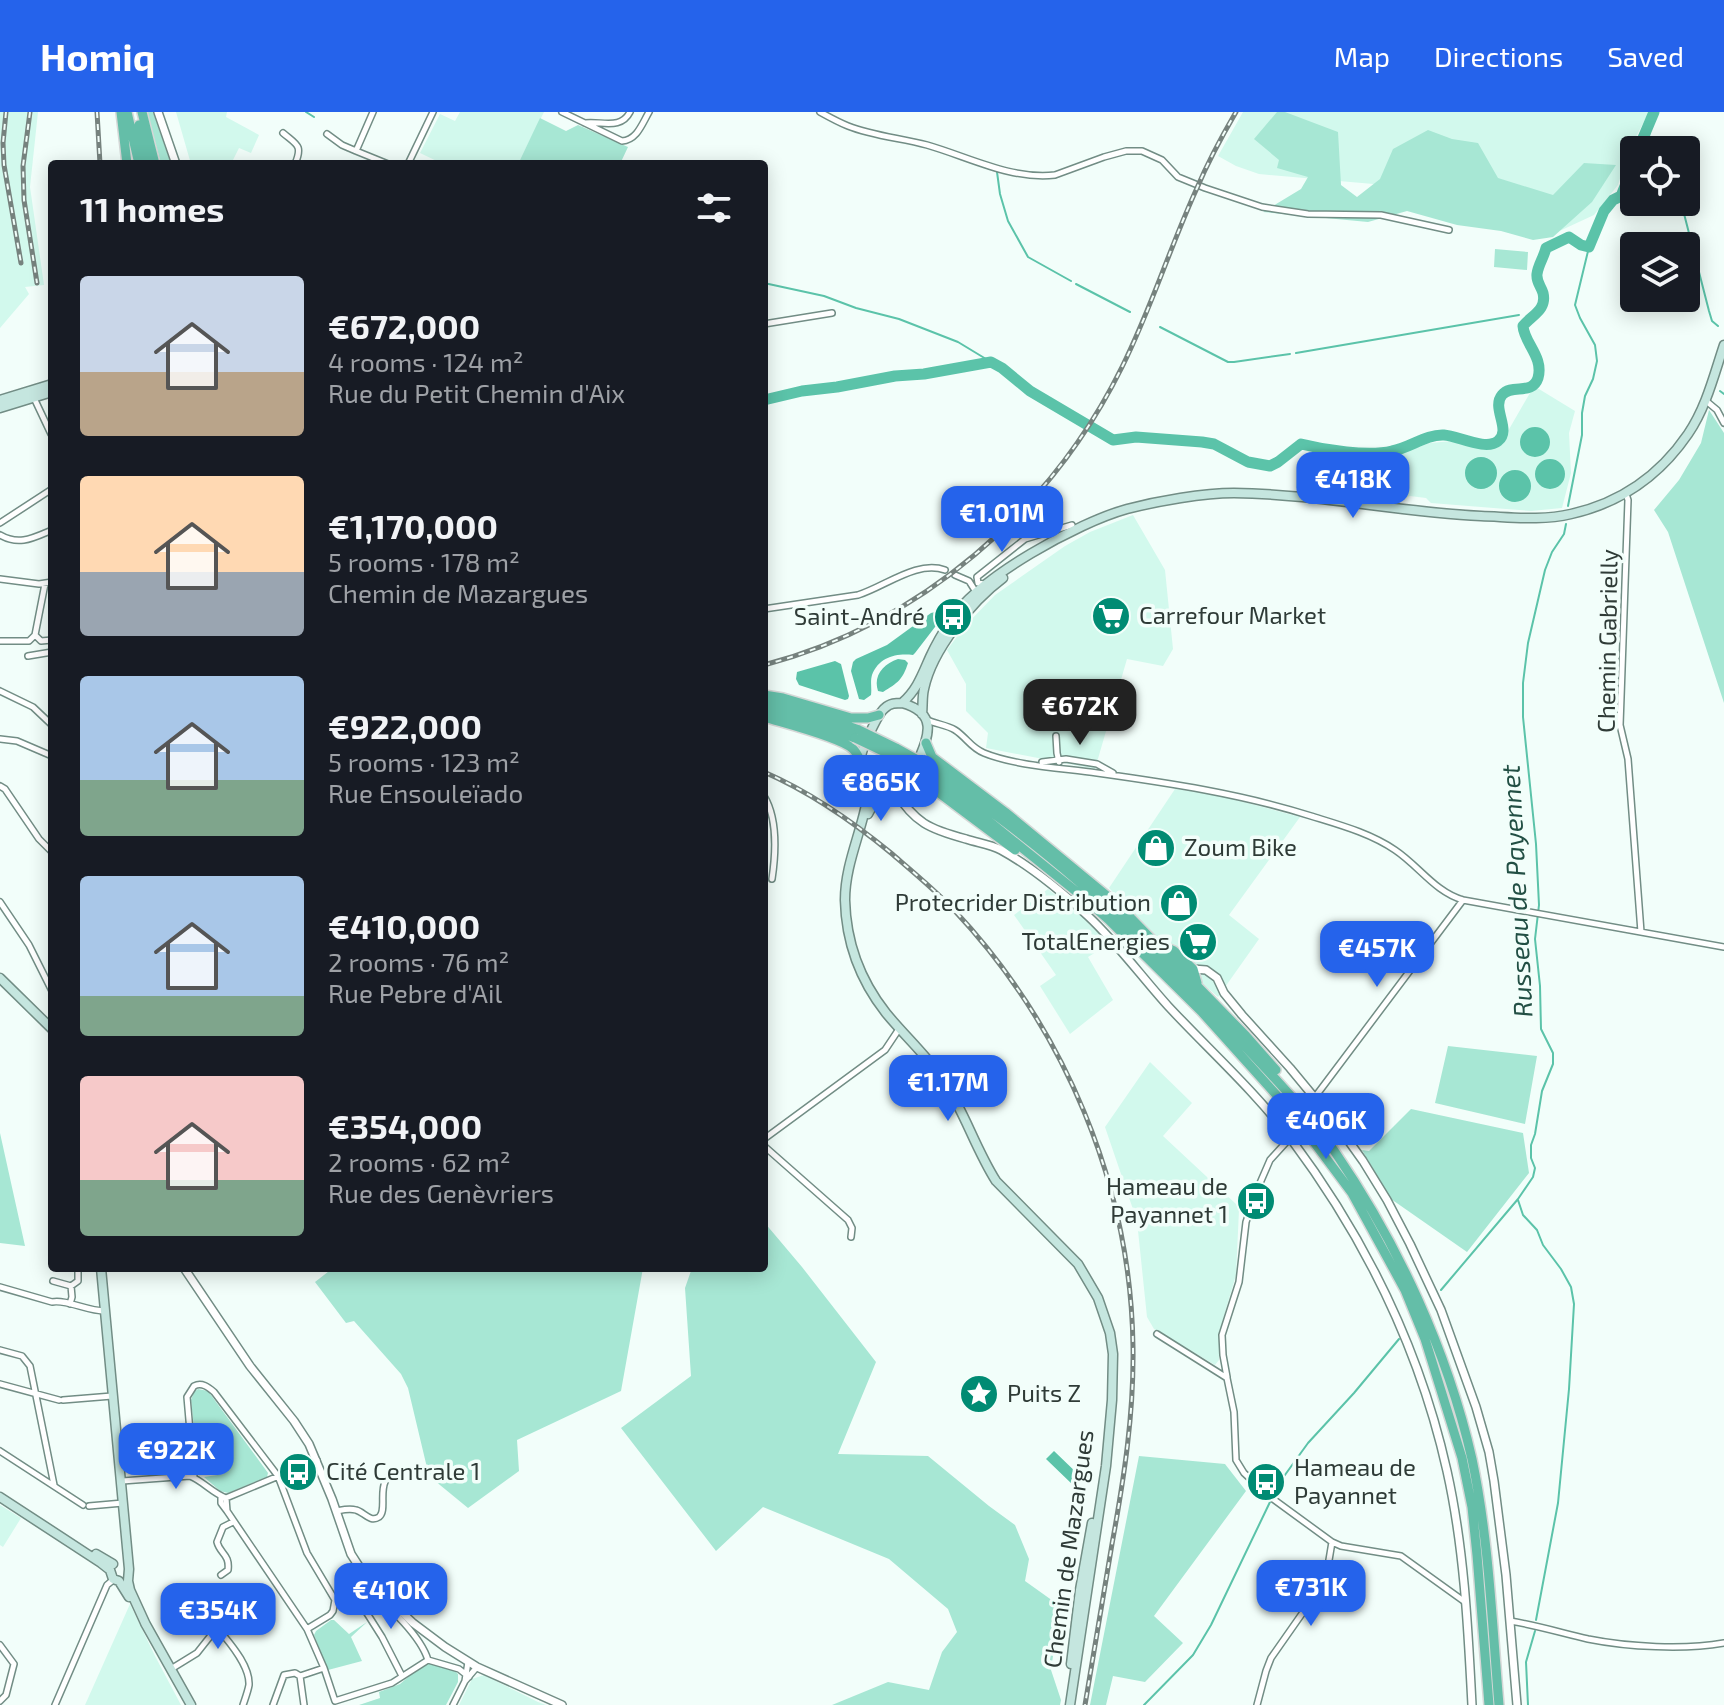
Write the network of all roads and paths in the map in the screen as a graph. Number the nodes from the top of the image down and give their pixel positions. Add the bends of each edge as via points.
1 (121, 112) edge
2 (127, 112) edge
3 (139, 112) edge
4 (158, 112) edge
5 (373, 112) edge
6 (433, 112) edge
7 (562, 112) edge
8 (630, 112) edge
9 (649, 112) edge
10 (820, 112) edge
11 (583, 123) junction
12 (283, 133) dead end
13 (327, 134) dead end
14 (356, 151) junction
15 (127, 160) edge
16 (138, 160) edge
17 (147, 160) edge
18 (154, 160) edge
19 (175, 160) edge
20 (297, 160) edge
21 (378, 160) edge
22 (410, 160) edge
23 (1449, 230) dead end
24 (832, 313) dead end
25 (768, 323) edge
26 (1724, 345) edge
27 (48, 385) edge
28 (48, 393) edge
29 (34, 397) junction
30 (0, 400) edge
31 (1705, 400) junction
32 (0, 408) edge
33 (1724, 423) edge
34 (48, 427) edge
35 (48, 492) edge
36 (1626, 494) junction
37 (0, 523) edge
38 (1072, 525) dead end
39 (48, 532) edge
40 (0, 535) edge
41 (1066, 535) junction
42 (942, 569) dead end
43 (955, 575) dead end
44 (0, 579) edge
45 (48, 583) edge
46 (45, 584) junction
47 (986, 585) junction
48 (976, 593) junction
49 (768, 608) edge
50 (35, 635) junction
51 (48, 640) edge
52 (0, 641) edge
53 (48, 653) edge
54 (28, 656) dead end
55 (0, 691) edge
56 (768, 698) edge
57 (768, 699) edge
58 (902, 703) junction
59 (768, 710) edge
60 (879, 715) junction
61 (924, 717) junction
62 (768, 718) edge
63 (48, 721) edge
64 (948, 727) junction
65 (857, 734) junction
66 (931, 735) junction
67 (1056, 736) dead end
68 (0, 739) edge
69 (48, 754) edge
70 (860, 760) junction
71 (1058, 760) junction
72 (1033, 763) junction
73 (1076, 770) junction
74 (928, 771) junction
75 (1122, 776) junction
76 (869, 780) junction
77 (903, 784) junction
78 (0, 786) edge
79 (890, 790) junction
80 (768, 802) edge
81 (856, 841) junction
82 (48, 848) edge
83 (772, 879) dead end
84 (1066, 883) junction
85 (1463, 900) junction
86 (0, 902) edge
87 (1641, 932) junction
88 (1153, 941) junction
89 (1724, 947) edge
90 (1193, 969) junction
91 (0, 978) edge
92 (48, 983) edge
93 (1201, 989) junction
94 (48, 1025) edge
95 (899, 1028) junction
96 (1315, 1097) junction
97 (1322, 1134) junction
98 (768, 1136) edge
99 (1290, 1138) junction
100 (768, 1150) edge
101 (851, 1237) dead end
102 (78, 1272) edge
103 (101, 1272) edge
104 (187, 1272) edge
105 (53, 1281) dead end
106 (71, 1286) junction
107 (0, 1287) edge
108 (70, 1304) junction
109 (105, 1311) junction
110 (1157, 1334) dead end
111 (0, 1350) edge
112 (1227, 1378) junction
113 (0, 1384) edge
114 (35, 1394) junction
115 (112, 1396) junction
116 (0, 1451) edge
117 (317, 1460) junction
118 (404, 1471) dead end
119 (278, 1476) junction
120 (194, 1477) junction
121 (121, 1481) junction
122 (54, 1485) junction
123 (0, 1490) edge
124 (0, 1497) edge
125 (223, 1497) junction
126 (123, 1503) junction
127 (336, 1511) junction
128 (233, 1522) junction
129 (1332, 1542) junction
130 (126, 1545) junction
131 (114, 1571) junction
132 (128, 1571) junction
133 (221, 1575) dead end
134 (372, 1589) junction
135 (1465, 1602) junction
136 (1510, 1621) junction
137 (146, 1625) junction
138 (307, 1629) junction
139 (1724, 1643) edge
140 (0, 1645) edge
141 (428, 1660) junction
142 (468, 1662) junction
143 (477, 1667) junction
144 (324, 1668) junction
145 (171, 1670) junction
146 (300, 1676) junction
147 (402, 1676) junction
148 (467, 1678) junction
149 (0, 1701) edge
150 (55, 1705) edge
151 (191, 1705) edge
152 (243, 1705) edge
153 (273, 1705) edge
154 (304, 1705) edge
155 (453, 1705) edge
156 (562, 1705) edge
157 (1068, 1705) edge
158 (1257, 1705) edge
159 (1472, 1705) edge
160 (1489, 1705) edge
161 (1499, 1705) edge
162 (1517, 1705) edge

1 - 15 highway
2 - 16 highway
3 - 17 highway
3 - 18 highway
4 - 19 street
5 - 14 street
6 - 22 street
7 - 11 street
8 - 11 street via 617,124
9 - 11 street via 628,141
10 - 23 street via 864,132 924,144 1010,172 1055,175 1104,157 1142,151 1162,160 1178,177 1262,207 1381,215
12 - 20 street via 299,147
13 - 14 street
14 - 21 street
24 - 25 street
26 - 31 main road
27 - 30 main road
28 - 29 main road
29 - 32 main road
29 - 34 street
31 - 33 street
31 - 36 main road via 1677,449
35 - 37 street
36 - 41 main road via 1573,514 1537,518 1215,494 1128,509
36 - 87 street, Chemin Gabrielly via 1620,725 1628,759
38 - 47 street via 1025,539 977,577
39 - 40 street via 28,541
41 - 47 main road
41 - 61 main road via 996,583 957,624 925,684
42 - 49 street via 919,568 858,595
43 - 48 street via 969,581
44 - 46 street
45 - 46 street
46 - 50 street
47 - 48 main road
48 - 58 main road via 953,617 915,691
50 - 51 street
50 - 52 street via 26,641
53 - 54 street
55 - 63 street via 33,707
56 - 60 highway via 851,718
57 - 65 highway
58 - 60 main road
58 - 61 main road
59 - 65 highway
60 - 70 main road
61 - 64 street
61 - 66 main road
62 - 70 highway via 849,746
64 - 66 street
64 - 72 street via 984,753
65 - 74 highway, bridge via 896,748
66 - 77 main road
66 - 88 highway via 932,757 1095,884
67 - 71 street
68 - 69 street
70 - 76 main road
71 - 72 street
71 - 73 street
71 - 75 street via 1097,764
72 - 73 street
73 - 75 street
74 - 84 highway
74 - 97 highway via 976,800 1140,938
75 - 85 street via 1242,797 1342,826 1389,846 1434,885
76 - 79 main road
76 - 81 main road, Chemin de Mazargues
77 - 79 main road
77 - 84 highway via 939,793
78 - 82 street
79 - 81 main road, Chemin de Mazargues via 872,805
79 - 99 street via 916,819 1001,850 1070,900
80 - 83 street via 775,852
81 - 95 main road, Chemin de Mazargues via 845,896 848,931 868,987
84 - 160 highway via 1201,1011 1290,1110 1352,1193 1405,1290 1462,1458 1477,1555
85 - 87 street
85 - 96 street
86 - 92 street
87 - 89 street
88 - 90 highway via 1176,952
88 - 93 highway
90 - 93 highway
90 - 96 street via 1217,978 1242,1015
91 - 94 main road
93 - 97 highway via 1296,1094
95 - 98 street via 885,1050
95 - 157 main road, Chemin de Mazargues via 942,1077 996,1181 1078,1264 1110,1333 1112,1400 1080,1590
96 - 136 street via 1387,1200 1454,1343 1489,1452
97 - 161 highway via 1398,1258 1451,1387 1480,1506
99 - 112 street via 1270,1160 1246,1222 1239,1282 1222,1335
99 - 135 street via 1348,1222 1410,1349 1447,1470
100 - 101 street via 848,1220
102 - 106 street via 78,1281
103 - 109 main road
104 - 117 street
105 - 106 street
106 - 108 street
107 - 108 street
108 - 109 street
109 - 115 main road
110 - 112 street
111 - 114 street via 27,1361
112 - 129 street via 1237,1465
113 - 114 street
114 - 115 street via 61,1400
114 - 122 street
115 - 121 main road
116 - 122 street
117 - 119 street
117 - 127 street
118 - 127 street via 386,1480 380,1517 368,1518 353,1509
119 - 120 street via 214,1392 197,1385 187,1397
119 - 125 street
119 - 138 street via 307,1553 335,1600 330,1615
120 - 121 street
120 - 125 street
121 - 126 main road
122 - 126 street via 86,1505
123 - 131 main road
124 - 131 main road
125 - 128 street via 221,1503
126 - 130 main road
127 - 134 street via 351,1554
128 - 133 street via 223,1527 217,1542 229,1567
128 - 138 street
129 - 135 street via 1401,1556
129 - 158 street via 1327,1572 1271,1658
130 - 131 main road
130 - 132 main road
131 - 132 main road
131 - 132 main road via 123,1562
131 - 137 main road
131 - 150 street
132 - 137 main road via 130,1590
134 - 141 street
134 - 142 street
134 - 147 street via 363,1607
135 - 159 street
136 - 139 street via 1620,1644 1688,1648
136 - 162 street
137 - 145 main road
138 - 144 street
140 - 149 street via 14,1664
141 - 147 street
141 - 148 street via 459,1669
142 - 143 street
142 - 148 street
143 - 148 street
143 - 156 street
144 - 146 street
144 - 147 street via 335,1701
145 - 151 main road
145 - 152 street via 197,1653 212,1634 220,1634 248,1677
146 - 153 street via 284,1675
146 - 154 street
148 - 155 street

